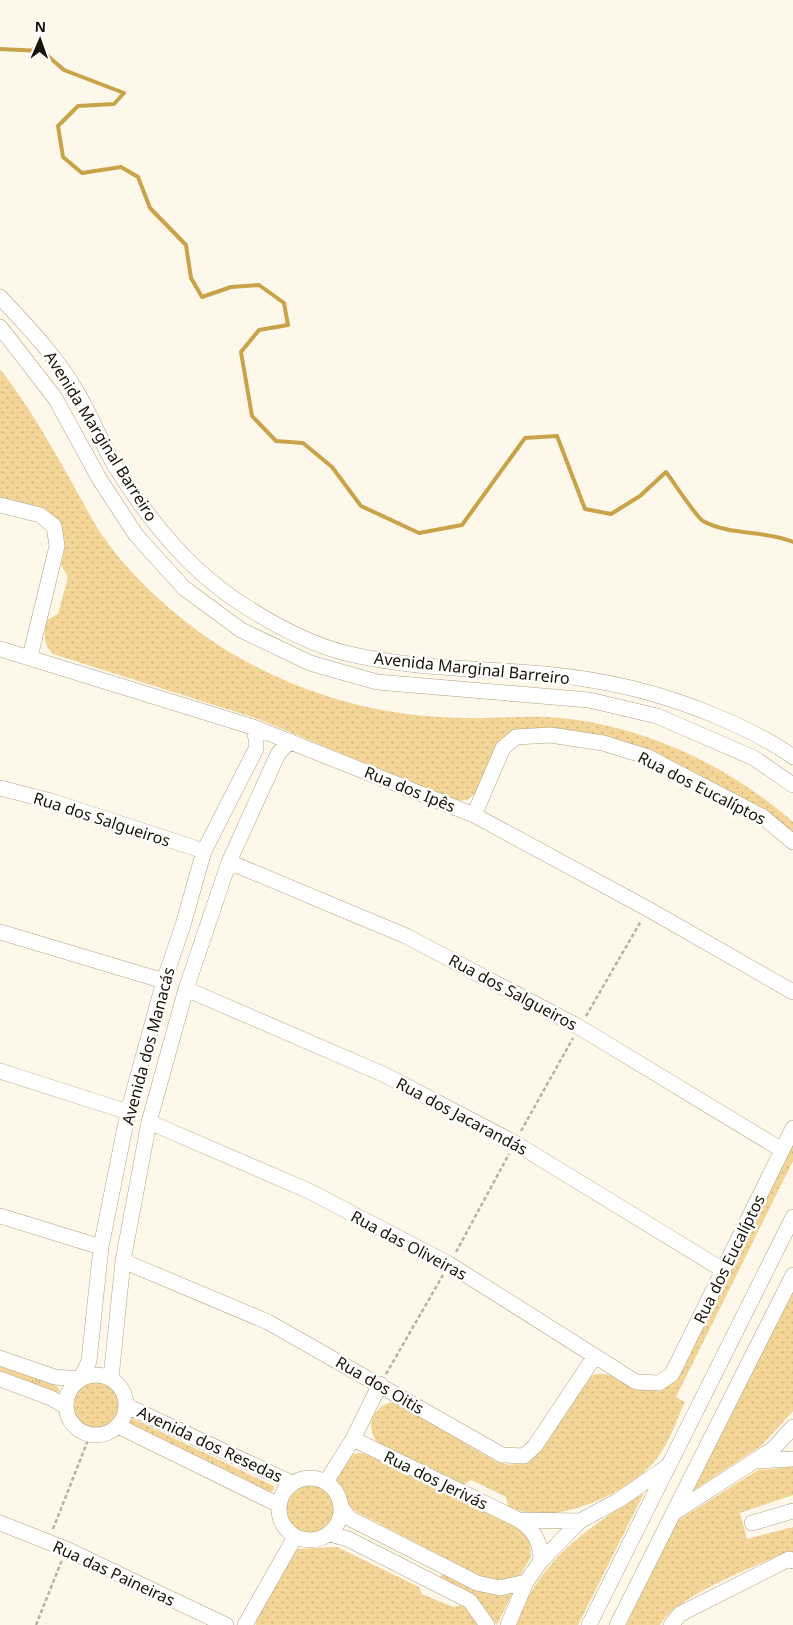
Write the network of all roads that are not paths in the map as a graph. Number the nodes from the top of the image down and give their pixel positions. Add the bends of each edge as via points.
1 (0, 297) edge
2 (0, 327) edge
3 (0, 505) edge
4 (0, 649) edge
5 (30, 656) junction
6 (253, 727) junction
7 (290, 740) junction
8 (793, 758) edge
9 (793, 785) edge
10 (0, 788) edge
11 (474, 815) junction
12 (793, 842) edge
13 (204, 852) junction
14 (229, 862) junction
15 (183, 926) junction
16 (206, 931) junction
17 (0, 932) edge
18 (164, 981) junction
19 (186, 990) junction
20 (793, 992) edge
21 (146, 1049) junction
22 (168, 1056) junction
23 (0, 1071) edge
24 (128, 1112) junction
25 (149, 1122) junction
26 (793, 1128) edge
27 (782, 1150) junction
28 (113, 1188) junction
29 (136, 1194) junction
30 (0, 1216) edge
31 (793, 1217) edge
32 (101, 1247) junction
33 (123, 1261) junction
34 (723, 1270) junction
35 (793, 1274) edge
36 (595, 1356) junction
37 (0, 1358) edge
38 (111, 1378) junction
39 (0, 1379) edge
40 (80, 1379) junction
41 (659, 1383) joint
42 (380, 1384) junction
43 (66, 1406) junction
44 (127, 1406) junction
45 (118, 1426) junction
46 (793, 1427) edge
47 (352, 1439) junction
48 (793, 1459) edge
49 (753, 1462) junction
50 (666, 1467) junction
51 (326, 1482) junction
52 (292, 1483) junction
53 (279, 1505) junction
54 (342, 1508) junction
55 (793, 1511) edge
56 (673, 1513) junction
57 (519, 1520) junction
58 (580, 1521) junction
59 (0, 1523) edge
60 (752, 1523) dead end
61 (330, 1534) junction
62 (295, 1537) junction
63 (394, 1541) junction
64 (384, 1558) junction
65 (793, 1560) edge
66 (542, 1561) junction
67 (443, 1566) junction
68 (526, 1582) junction
69 (432, 1583) junction
70 (226, 1625) edge
71 (245, 1625) edge
72 (487, 1625) edge
73 (508, 1625) edge
74 (589, 1625) edge
75 (617, 1625) edge
76 (671, 1625) edge

1 - 8 street, Avenida Marginal Barreiro via 40,338 76,391 115,465 156,526 195,569 246,607 298,636 353,654 396,663 547,674 619,684 673,698 736,724
2 - 9 street, Avenida Marginal Barreiro via 55,398 100,480 136,535 184,588 241,630 310,663 377,682 589,700 657,716 754,758
3 - 5 street via 40,516 54,526 57,546
4 - 5 street, Rua dos Ipês
5 - 6 street, Rua dos Ipês
6 - 7 street, Rua dos Ipês
6 - 13 street, Avenida dos Manacás via 256,749
7 - 11 street, Rua dos Ipês
7 - 14 street, Avenida dos Manacás via 278,754
10 - 13 street, Rua dos Salgueiros via 51,801
11 - 12 street, Rua dos Eucalíptos via 503,748 516,737 550,735 603,744 648,757 763,817
11 - 20 street, Rua dos Ipês
13 - 15 street, Avenida dos Manacás
14 - 16 street, Avenida dos Manacás
14 - 27 street, Rua dos Salgueiros via 406,936 579,1027
15 - 16 street via 196,924
15 - 18 street, Avenida dos Manacás
16 - 19 street, Avenida dos Manacás
17 - 18 street
18 - 21 street, Avenida dos Manacás
19 - 22 street, Avenida dos Manacás
19 - 34 street, Rua dos Jacarandás via 385,1074 515,1143
21 - 22 street via 156,1056
21 - 24 street, Avenida dos Manacás
22 - 25 street, Avenida dos Manacás
23 - 24 street
24 - 28 street, Avenida dos Manacás
25 - 29 street, Avenida dos Manacás
25 - 36 street, Rua das Oliveiras via 309,1191 450,1264
26 - 27 street, Rua dos Eucalíptos
27 - 34 street, Rua dos Eucalíptos
28 - 29 street via 126,1186
28 - 32 street, Avenida dos Manacás
29 - 33 street, Avenida dos Manacás
30 - 32 street
31 - 50 street
32 - 40 street, Avenida dos Manacás via 89,1361
33 - 38 street, Avenida dos Manacás
33 - 42 street, Rua dos Oitis via 268,1322
34 - 41 street, Rua dos Eucalíptos via 672,1374
35 - 56 street
36 - 41 street, Rua das Oliveiras via 636,1382
36 - 42 street, Rua dos Oitis via 536,1446 524,1456 502,1455
37 - 40 street via 56,1377
38 - 40 street via 91,1375
38 - 44 street via 123,1390
39 - 43 street
40 - 43 street via 69,1390
42 - 47 street
43 - 45 street via 73,1424 90,1435 110,1432
44 - 45 street
44 - 52 street, Avenida dos Resedas
45 - 53 street, Avenida dos Resedas
46 - 49 street via 773,1449
47 - 51 street
47 - 57 street, Rua dos Jerivás
48 - 49 street
49 - 56 street
50 - 58 street via 619,1500
50 - 74 street
51 - 52 street via 309,1478
51 - 54 street via 335,1488
52 - 53 street
53 - 62 street via 282,1524
54 - 61 street via 337,1527
54 - 63 street via 349,1518
55 - 60 street
56 - 75 street
57 - 58 street, Rua dos Jerivás
57 - 66 street, Rua dos Jerivás via 535,1535
58 - 66 street
59 - 70 street, Rua das Paineiras via 66,1550
61 - 62 street via 313,1540
61 - 64 street via 348,1539
62 - 71 street
63 - 64 street
63 - 67 street
64 - 69 street
65 - 76 street via 788,1559 680,1614
66 - 68 street
67 - 68 street via 491,1588
67 - 69 street via 435,1572
68 - 73 street
69 - 72 street via 470,1601

